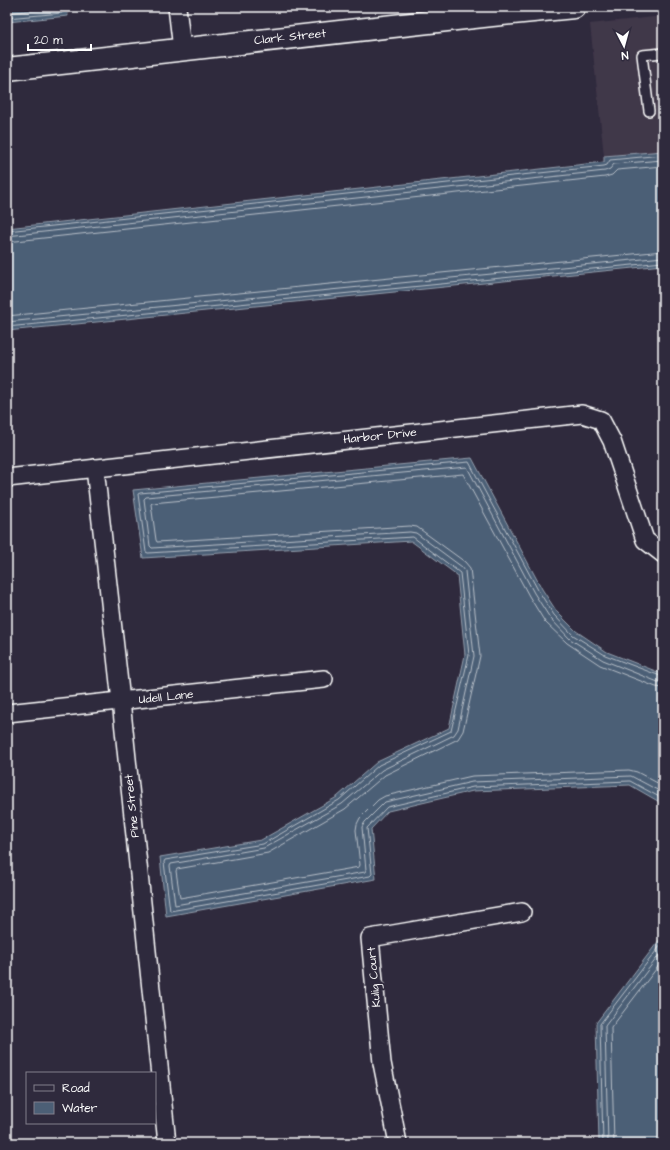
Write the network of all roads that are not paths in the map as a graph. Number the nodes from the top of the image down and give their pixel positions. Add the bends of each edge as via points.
1 (177, 7) edge
2 (574, 7) edge
3 (491, 11) edge
4 (182, 49) junction
5 (663, 53) edge
6 (7, 69) edge
7 (649, 111) dead end
8 (95, 468) junction
9 (7, 478) edge
10 (663, 554) edge
11 (324, 679) dead end
12 (121, 702) junction
13 (7, 713) edge
14 (522, 912) dead end
15 (167, 1143) edge
16 (398, 1143) edge

1 - 4 street
2 - 3 street, Clark Street
3 - 4 street, Clark Street
4 - 6 street, Clark Street
5 - 7 lane via 642,55
8 - 9 street, Harbor Drive
8 - 10 street, Harbor Drive via 582,414 601,420 612,441 645,540
8 - 12 street, Pine Street
11 - 12 street, Udell Lane
12 - 13 street, Udell Lane
12 - 15 street, Pine Street
14 - 16 street, Kulig Court via 370,938 382,1063

